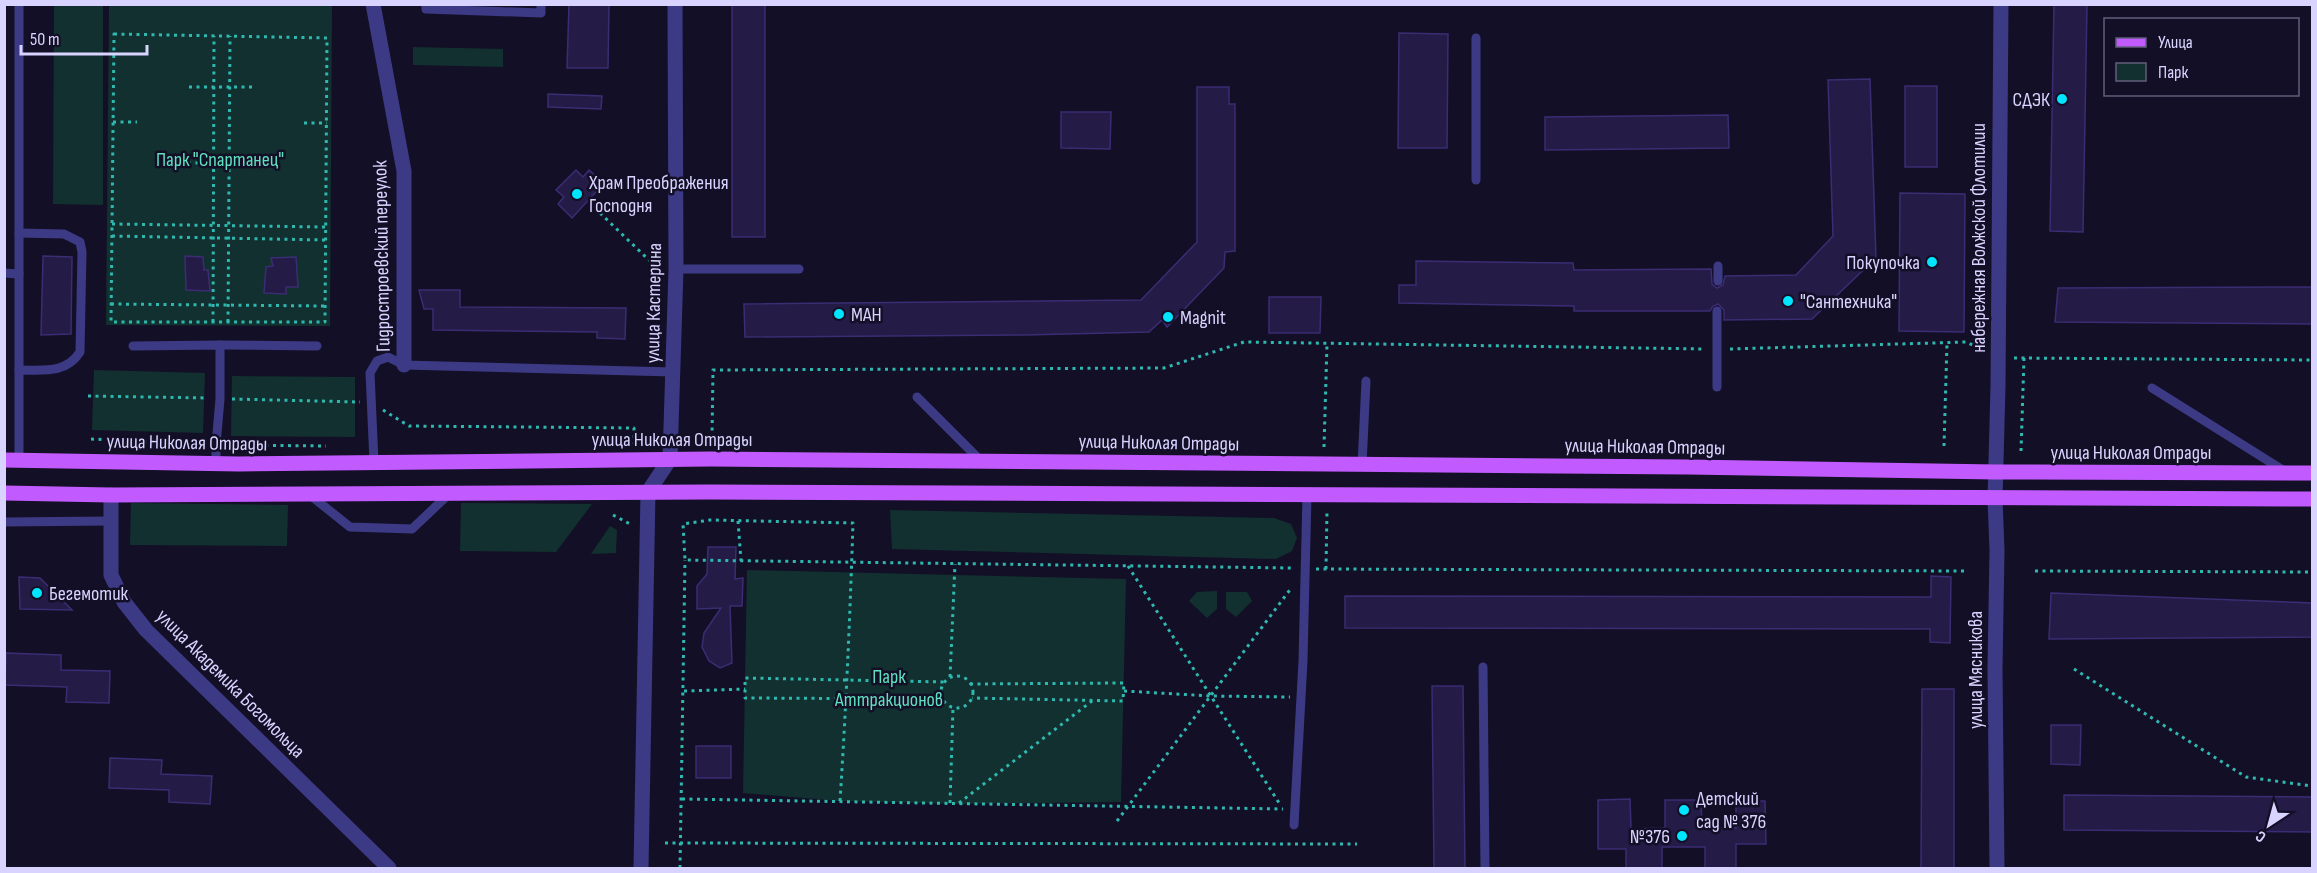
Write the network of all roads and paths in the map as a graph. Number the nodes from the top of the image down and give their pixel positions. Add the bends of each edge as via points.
1 (19, 4) edge
2 (373, 4) edge
3 (426, 4) edge
4 (541, 4) edge
5 (675, 4) edge
6 (2001, 4) edge
7 (214, 36) junction
8 (230, 36) junction
9 (1476, 38) dead end
10 (189, 87) dead end
11 (214, 87) junction
12 (230, 87) junction
13 (255, 87) dead end
14 (112, 122) junction
15 (137, 122) dead end
16 (304, 123) dead end
17 (327, 123) junction
18 (229, 162) junction
19 (254, 162) dead end
20 (188, 163) dead end
21 (214, 163) junction
22 (1476, 180) dead end
23 (600, 213) dead end
24 (112, 224) junction
25 (214, 225) junction
26 (229, 226) junction
27 (326, 227) junction
28 (19, 233) junction
29 (112, 236) junction
30 (213, 238) junction
31 (229, 238) junction
32 (326, 240) junction
33 (1718, 266) dead end
34 (676, 269) junction
35 (799, 269) dead end
36 (4, 273) edge
37 (19, 274) junction
38 (1718, 281) dead end
39 (111, 304) junction
40 (213, 305) junction
41 (228, 305) junction
42 (326, 306) junction
43 (1717, 310) dead end
44 (213, 322) junction
45 (228, 322) junction
46 (1947, 343) junction
47 (1327, 344) junction
48 (220, 345) junction
49 (133, 346) dead end
50 (317, 346) dead end
51 (1717, 350) junction
52 (1998, 358) junction
53 (2024, 358) junction
54 (2313, 360) edge
55 (404, 365) junction
56 (19, 370) junction
57 (673, 372) junction
58 (1366, 381) dead end
59 (1717, 387) dead end
60 (2152, 388) dead end
61 (917, 397) dead end
62 (634, 428) dead end
63 (712, 438) dead end
64 (1944, 446) dead end
65 (1324, 447) dead end
66 (631, 448) dead end
67 (2021, 452) dead end
68 (670, 459) junction
69 (12, 460) edge
70 (981, 461) junction
71 (374, 462) junction
72 (216, 464) junction
73 (1362, 465) junction
74 (1996, 472) junction
75 (2288, 473) junction
76 (2313, 473) edge
77 (648, 492) junction
78 (4, 493) edge
79 (309, 493) junction
80 (450, 493) junction
81 (111, 495) junction
82 (1308, 495) junction
83 (1995, 499) junction
84 (2313, 499) edge
85 (1327, 508) dead end
86 (613, 515) dead end
87 (738, 521) junction
88 (4, 522) edge
89 (110, 522) junction
90 (633, 526) dead end
91 (685, 560) junction
92 (741, 561) junction
93 (852, 563) junction
94 (955, 564) junction
95 (1128, 566) junction
96 (1306, 568) junction
97 (1326, 569) junction
98 (1968, 571) dead end
99 (2035, 571) dead end
100 (2313, 572) edge
101 (1483, 667) dead end
102 (2074, 669) dead end
103 (950, 677) junction
104 (848, 680) junction
105 (945, 682) junction
106 (970, 684) junction
107 (745, 689) junction
108 (683, 691) junction
109 (1124, 691) junction
110 (1211, 696) junction
111 (1301, 697) junction
112 (972, 698) junction
113 (846, 699) junction
114 (942, 699) junction
115 (1094, 700) junction
116 (953, 708) junction
117 (2313, 786) edge
118 (682, 799) junction
119 (840, 801) junction
120 (950, 803) junction
121 (959, 804) junction
122 (1128, 807) junction
123 (1284, 810) junction
124 (1117, 821) dead end
125 (1294, 825) joint
126 (665, 843) dead end
127 (681, 843) junction
128 (1357, 844) dead end
129 (388, 868) edge
130 (641, 868) edge
131 (681, 868) edge
132 (1485, 868) edge
133 (1996, 868) edge

1 - 28 lane
2 - 55 street, Гидростроевский переулок via 404,171
3 - 4 lane via 426,9 541,13
5 - 34 street, улица Кастерина
6 - 52 street, набережная Волжской Флотилии
7 - 8 path
7 - 11 path
7 - 14 path via 114,34
8 - 12 path
8 - 17 path via 327,38
9 - 22 lane
10 - 11 path
11 - 12 path
11 - 21 path
12 - 13 path
12 - 18 path
14 - 15 path
14 - 24 path
16 - 17 path
17 - 27 path
18 - 19 path
18 - 21 path
18 - 26 path
20 - 21 path
21 - 25 path
23 - 34 path via 652,263
24 - 25 path
24 - 29 path
25 - 26 path
25 - 30 path
26 - 27 path
26 - 31 path
27 - 32 path
28 - 37 lane
28 - 56 lane via 64,234 80,242 82,252 80,352 67,366
29 - 30 path
29 - 39 path
30 - 31 path
30 - 40 path
31 - 32 path
31 - 41 path
32 - 42 path
33 - 38 lane
34 - 35 lane
34 - 57 street, улица Кастерина
36 - 37 lane
37 - 56 lane
39 - 40 path
39 - 44 path via 111,322
40 - 41 path
40 - 44 path
41 - 42 path
41 - 45 path
42 - 45 path via 325,322
43 - 51 lane
44 - 45 path
46 - 51 path
46 - 52 path via 1966,342
46 - 64 path
47 - 51 path
47 - 63 path via 1244,342 1164,368 713,370
47 - 65 path
48 - 49 lane
48 - 50 lane
48 - 72 lane
51 - 59 lane
52 - 53 path
52 - 74 street, набережная Волжской Флотилии
53 - 54 path
53 - 67 path
55 - 57 lane
55 - 71 lane via 388,357 377,361 371,369
56 - 69 lane
57 - 68 street, улица Кастерина
58 - 73 lane
60 - 75 lane
61 - 70 lane
62 - 66 path
68 - 70 main road, улица Николая Отрады
68 - 71 main road, улица Николая Отрады
68 - 77 street
69 - 72 main road, улица Николая Отрады
70 - 73 main road, улица Николая Отрады
71 - 72 main road, улица Николая Отрады
73 - 74 main road, улица Николая Отрады
74 - 75 main road, улица Николая Отрады
74 - 83 street, улица Мясникова
75 - 76 main road, улица Николая Отрады
77 - 80 main road
77 - 82 main road
77 - 130 street
78 - 81 main road
79 - 80 main road
79 - 80 lane via 350,527 412,529
79 - 81 main road
81 - 89 street, улица Академика Богомольца
82 - 83 main road
82 - 96 lane
83 - 84 main road
83 - 133 street, улица Мясникова
85 - 97 path
86 - 90 path
87 - 91 path via 682,524
87 - 92 path
87 - 93 path via 853,523
88 - 89 lane
89 - 129 street, улица Академика Богомольца via 111,575 124,602 146,630
91 - 92 path
91 - 108 path
92 - 93 path
93 - 94 path
93 - 104 path
94 - 95 path
94 - 103 path
95 - 96 path
95 - 110 path
96 - 97 path
96 - 110 path
96 - 111 lane
97 - 98 path
99 - 100 path
101 - 132 lane
102 - 117 path via 2246,777
103 - 105 path
103 - 106 path via 965,678
104 - 105 path
104 - 107 path via 745,678
104 - 113 path
105 - 114 path
106 - 109 path via 1124,683
106 - 112 path
107 - 108 path
107 - 113 path via 745,698
108 - 118 path
109 - 110 path
109 - 115 path via 1124,701
110 - 111 path
110 - 122 path
110 - 123 path
111 - 125 lane
112 - 115 path
112 - 116 path via 968,704
113 - 114 path
113 - 119 path
114 - 116 path
115 - 121 path
116 - 120 path
118 - 119 path
118 - 127 path
119 - 120 path
120 - 121 path
121 - 122 path
122 - 123 path
122 - 124 path
123 - 125 path
126 - 127 path
127 - 128 path
127 - 131 path

